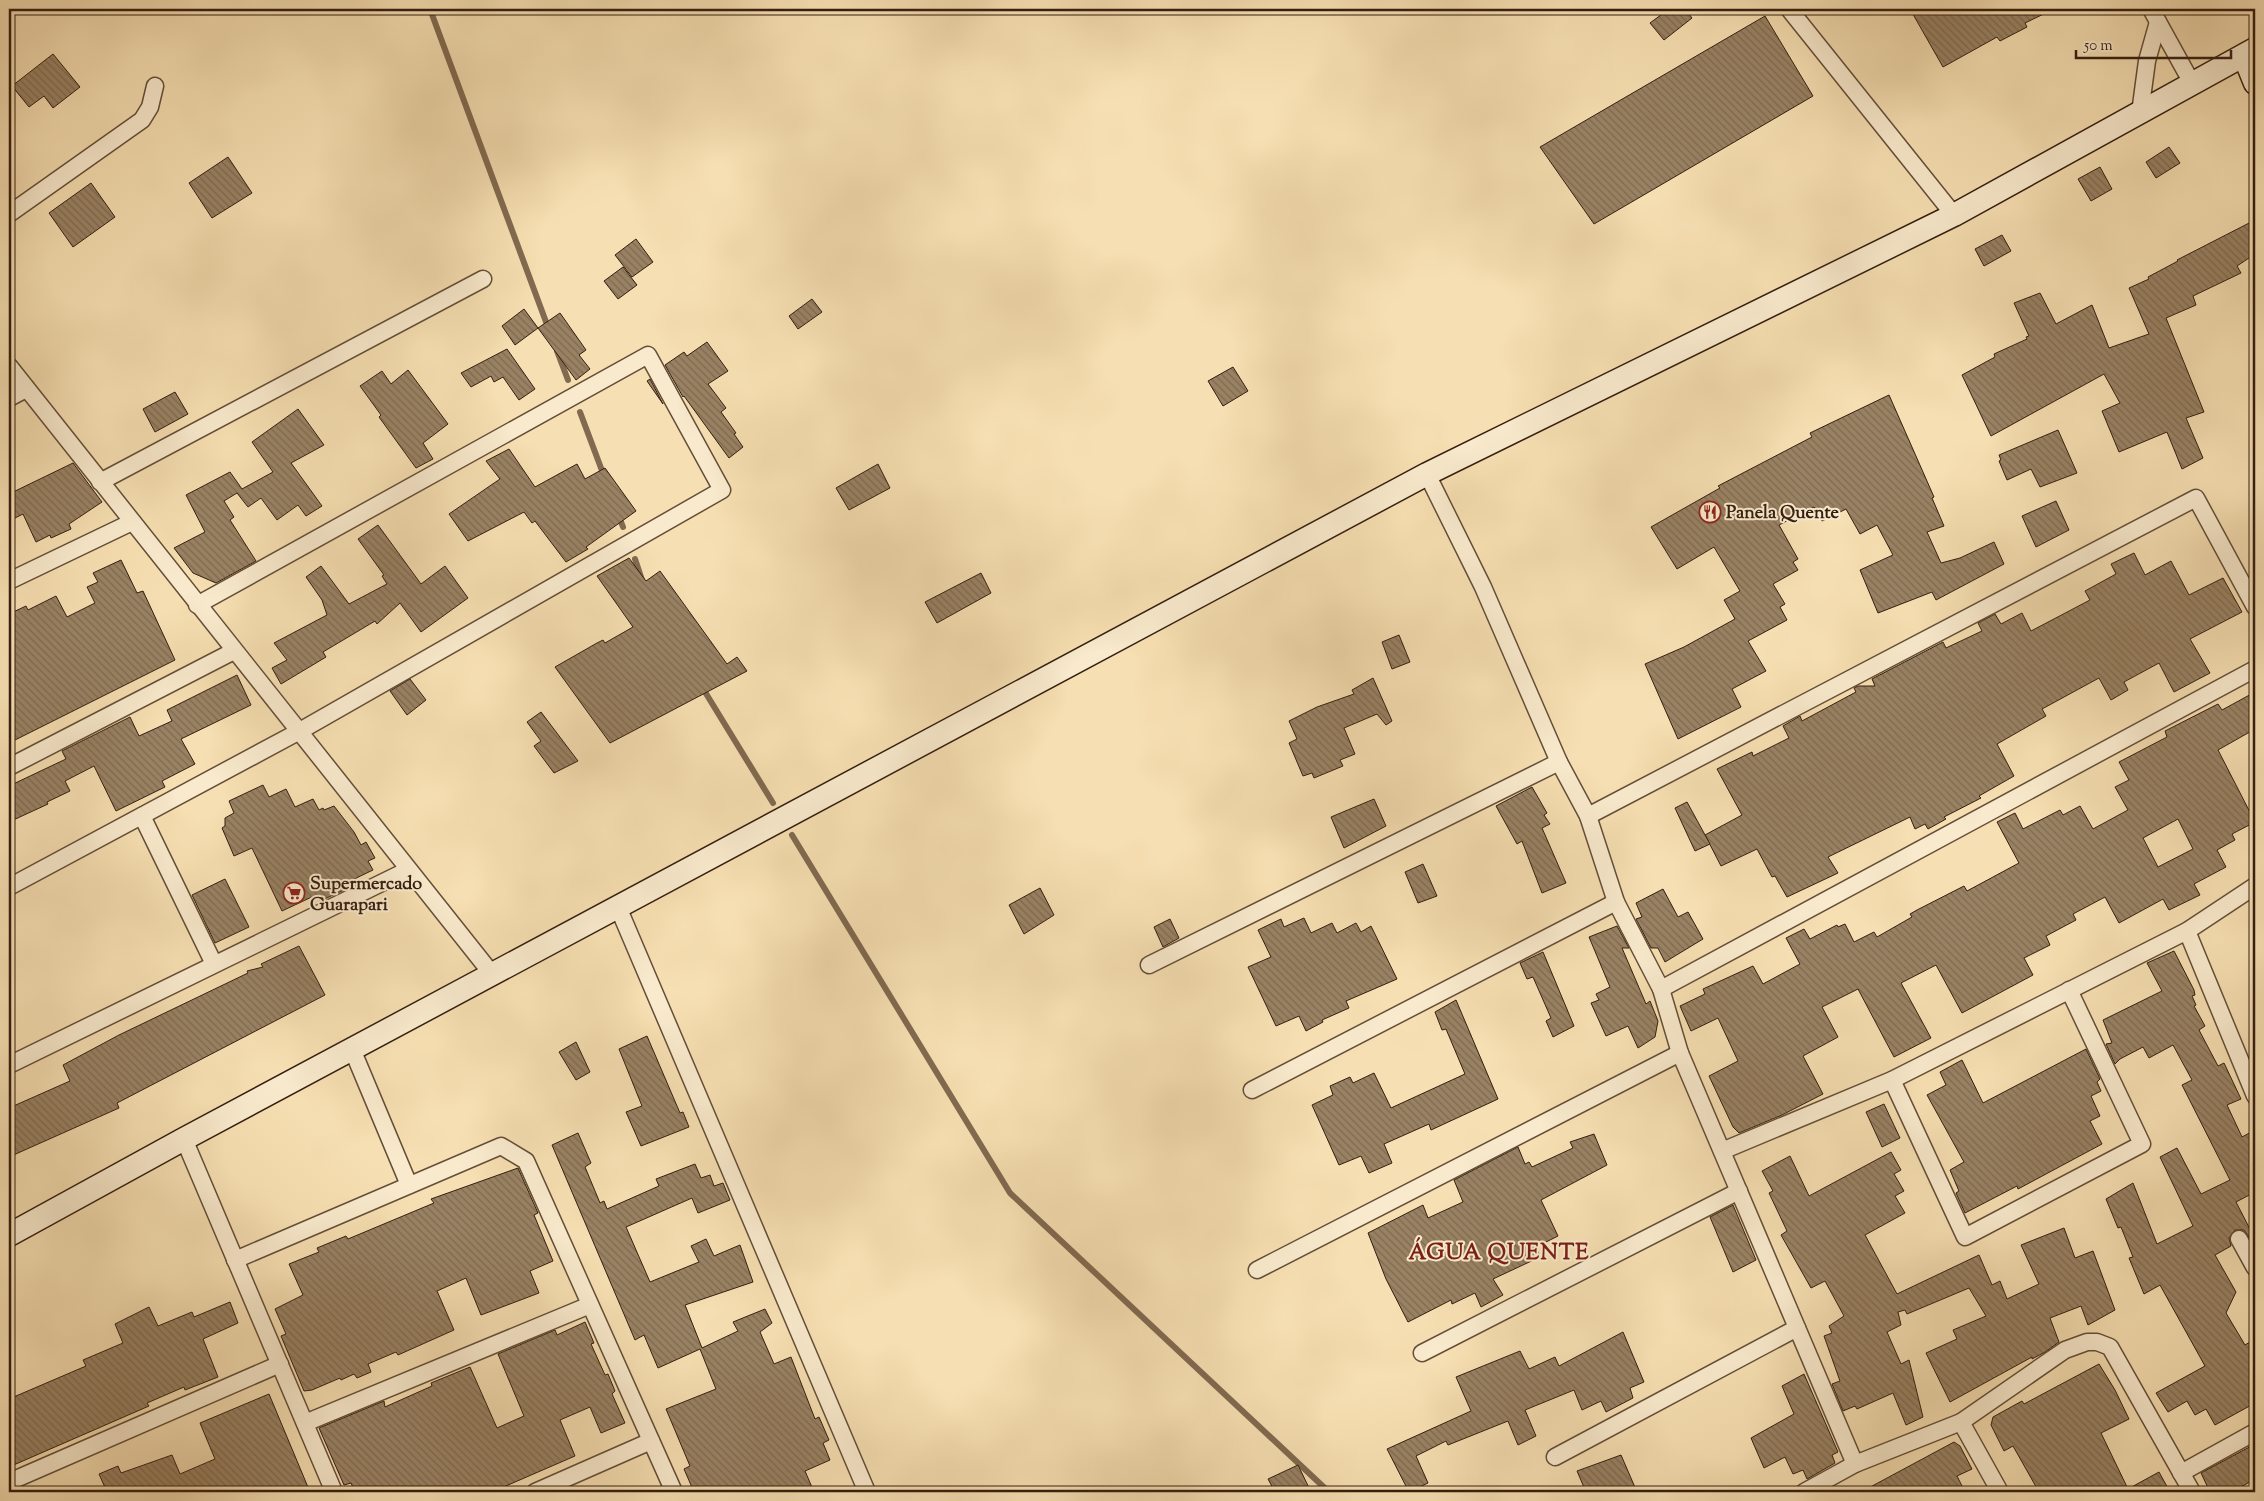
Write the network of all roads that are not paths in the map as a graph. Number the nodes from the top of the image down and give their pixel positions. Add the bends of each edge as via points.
1 (1798, 11) edge
2 (2154, 15) edge
3 (2250, 52) edge
4 (2255, 83) edge
5 (2193, 85) junction
6 (155, 86) dead end
7 (2140, 113) junction
8 (9, 214) edge
9 (1954, 215) junction
10 (483, 279) dead end
11 (9, 366) edge
12 (26, 389) junction
13 (9, 398) edge
14 (1427, 474) junction
15 (100, 482) junction
16 (132, 522) junction
17 (9, 581) edge
18 (197, 604) junction
19 (2255, 606) edge
20 (234, 651) junction
21 (2255, 669) edge
22 (298, 732) junction
23 (1559, 762) junction
24 (9, 767) edge
25 (142, 816) junction
26 (1588, 816) junction
27 (408, 870) junction
28 (2255, 886) edge
29 (9, 888) edge
30 (1616, 902) junction
31 (618, 907) junction
32 (2187, 931) junction
33 (214, 964) junction
34 (1149, 965) dead end
35 (492, 974) junction
36 (1660, 989) junction
37 (2069, 990) junction
38 (352, 1049) junction
39 (1680, 1053) junction
40 (9, 1065) edge
41 (1892, 1080) junction
42 (1252, 1090) dead end
43 (2255, 1096) edge
44 (184, 1139) junction
45 (1722, 1151) junction
46 (409, 1185) junction
47 (1739, 1191) junction
48 (9, 1235) edge
49 (2239, 1240) dead end
50 (236, 1260) junction
51 (2255, 1268) edge
52 (1257, 1270) dead end
53 (590, 1305) junction
54 (1797, 1328) junction
55 (1422, 1353) dead end
56 (280, 1364) junction
57 (1961, 1422) junction
58 (305, 1423) junction
59 (2255, 1432) edge
60 (651, 1441) junction
61 (1555, 1457) dead end
62 (1855, 1464) junction
63 (2181, 1473) junction
64 (9, 1482) edge
65 (1824, 1487) edge
66 (334, 1492) edge
67 (536, 1492) edge
68 (674, 1492) edge
69 (867, 1492) edge
70 (1804, 1492) edge
71 (2000, 1492) edge
72 (2192, 1492) edge

1 - 9 street
2 - 5 street
2 - 7 street
3 - 4 main road
3 - 5 main road
5 - 7 main road
6 - 8 street via 150,107 142,120
7 - 9 main road
9 - 14 main road
10 - 15 street
11 - 12 street
12 - 13 street
12 - 15 street
14 - 23 street via 1483,587
14 - 31 main road
15 - 16 street
16 - 17 street
16 - 18 street
18 - 20 street
18 - 22 street via 648,355 722,490
19 - 26 street via 2196,498
20 - 22 street
20 - 24 street
21 - 36 street
22 - 25 street
22 - 27 street
23 - 26 street
23 - 34 street
25 - 29 street
25 - 33 street
26 - 30 street
27 - 33 street
27 - 35 street
28 - 32 street
30 - 36 street
30 - 42 street
31 - 35 main road
31 - 69 street
32 - 37 street
32 - 43 street
33 - 40 street
35 - 38 main road
36 - 39 street
37 - 41 street
37 - 41 street via 2142,1144 1965,1237
38 - 44 main road
38 - 46 street
39 - 45 street
39 - 52 street
41 - 45 street
44 - 48 main road
44 - 50 street
45 - 47 street
46 - 50 street
46 - 53 street via 501,1146 526,1161
47 - 54 street
47 - 55 street
49 - 51 street
50 - 56 street
53 - 58 street
53 - 60 street
54 - 61 street
54 - 62 street
56 - 58 street
56 - 64 street
57 - 62 street
57 - 63 street via 2065,1350 2097,1342 2110,1347
57 - 71 street
58 - 66 street
59 - 63 street
60 - 67 street
60 - 68 street
62 - 65 street
63 - 72 street
65 - 70 street

